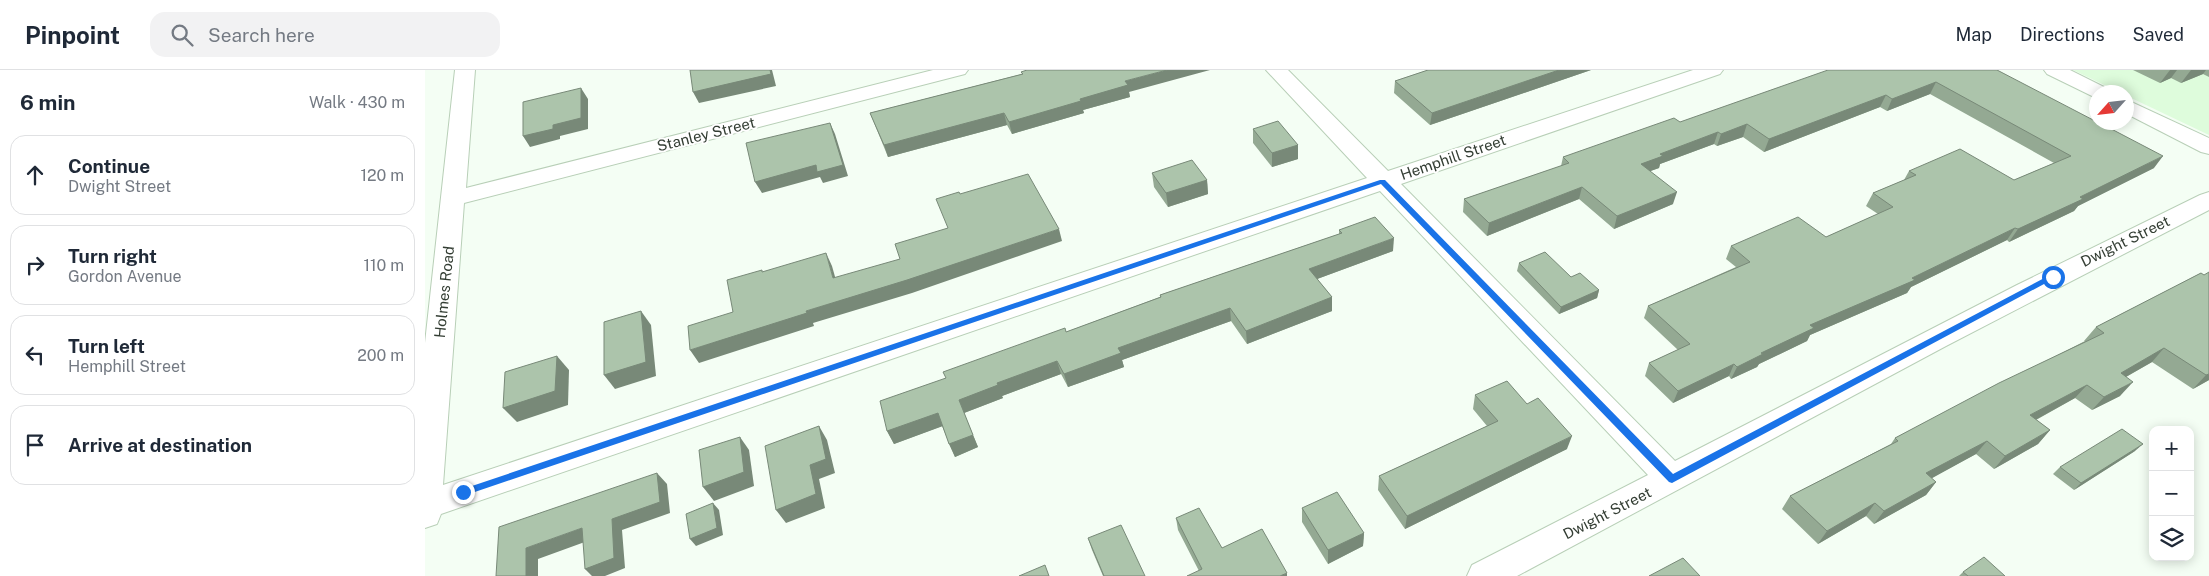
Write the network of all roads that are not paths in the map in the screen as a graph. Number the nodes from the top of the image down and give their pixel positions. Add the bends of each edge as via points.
1 (465, 70) edge
2 (958, 70) edge
3 (1276, 70) edge
4 (1713, 70) edge
5 (2054, 70) edge
6 (2089, 87) edge
7 (2134, 110) edge
8 (2209, 147) edge
9 (1382, 181) junction
10 (454, 198) junction
11 (2209, 200) edge
12 (1672, 479) junction
13 (425, 510) edge
14 (1484, 576) edge

1 - 10 street, Holmes Road
2 - 10 street, Stanley Street
3 - 9 street
4 - 9 street, Hemphill Street
5 - 6 street
7 - 8 street
9 - 12 street
9 - 13 street, Hemphill Street
10 - 13 street, Holmes Road
11 - 12 street, Dwight Street via 2053,277
12 - 14 street, Dwight Street

